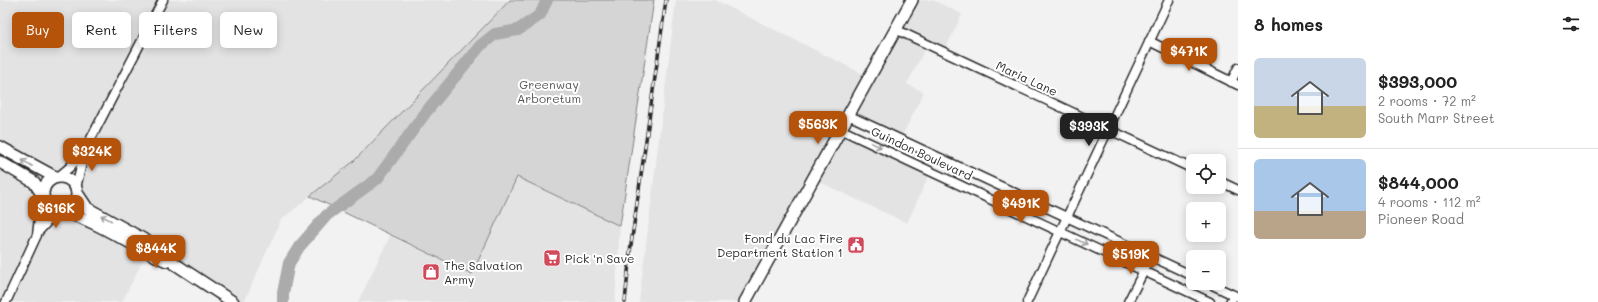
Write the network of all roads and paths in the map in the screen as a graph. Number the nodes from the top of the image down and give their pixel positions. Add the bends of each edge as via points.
1 (163, 0) edge
2 (912, 0) edge
3 (1169, 0) edge
4 (895, 29) junction
5 (1149, 41) junction
6 (1238, 68) edge
7 (1234, 84) edge
8 (848, 115) junction
9 (840, 129) junction
10 (1108, 129) junction
11 (0, 146) edge
12 (85, 150) junction
13 (0, 162) edge
14 (1186, 166) edge
15 (56, 177) junction
16 (1226, 184) edge
17 (1238, 190) edge
18 (77, 191) junction
19 (43, 197) junction
20 (59, 211) junction
21 (1066, 217) junction
22 (1059, 231) junction
23 (38, 232) junction
24 (1151, 257) junction
25 (175, 264) junction
26 (1144, 270) junction
27 (1186, 273) edge
28 (1220, 290) edge
29 (1234, 298) edge
30 (6, 302) edge
31 (233, 302) edge
32 (746, 302) edge
33 (1027, 302) edge
34 (1128, 302) edge
35 (1210, 302) edge

1 - 12 street
2 - 4 main road
3 - 5 street
4 - 8 main road
4 - 10 street, Maria Lane
5 - 7 street
5 - 10 street
6 - 7 street
8 - 9 main road
8 - 21 street, Guindon Boulevard
9 -> 22 street, Guindon Boulevard
9 - 32 main road
10 - 14 street, Maria Lane
10 - 21 street
15 -> 11 main road
12 - 15 street via 70,167
12 - 18 street
13 - 19 main road via 34,182
15 - 18 main road via 67,178
15 - 19 main road via 46,184
16 - 17 street
18 - 20 main road via 75,203
25 -> 18 main road via 152,244 87,208
19 - 20 main road via 50,208
19 - 23 street
20 - 23 street
20 - 25 main road via 92,221 146,252
21 - 22 street
21 - 24 street, Guindon Boulevard
22 -> 26 street, Guindon Boulevard
22 - 33 street
23 - 30 street
24 - 26 street
24 - 27 street, Guindon Boulevard
25 - 31 main road
26 - 34 street
26 - 35 street, Guindon Boulevard
28 - 29 street

